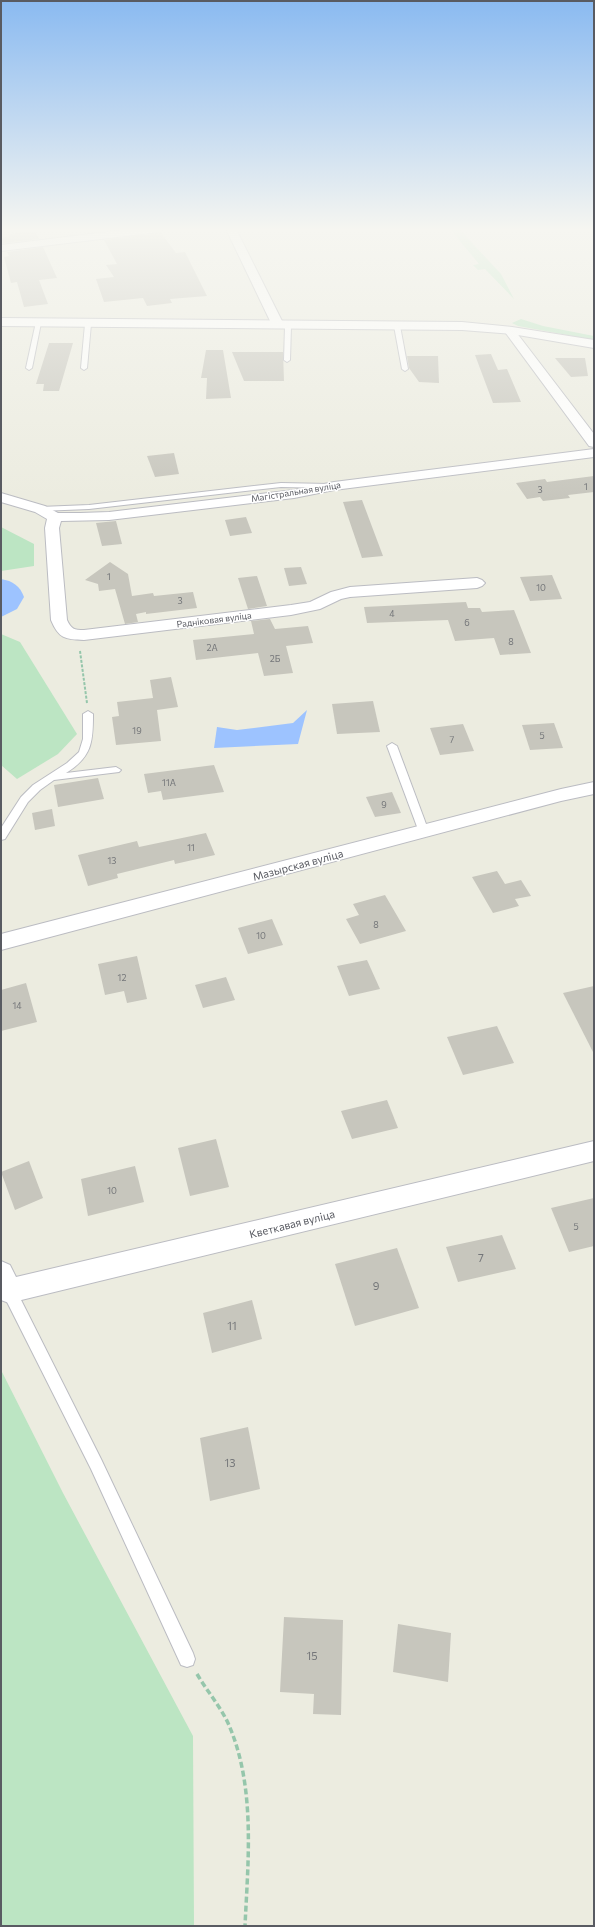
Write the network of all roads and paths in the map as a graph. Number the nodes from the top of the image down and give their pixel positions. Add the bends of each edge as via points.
1 (279, 319) edge
2 (1, 321) edge
3 (38, 323) junction
4 (88, 324) junction
5 (283, 326) junction
6 (396, 326) junction
7 (509, 330) junction
8 (594, 344) edge
9 (287, 360) dead end
10 (29, 368) dead end
11 (84, 368) dead end
12 (405, 369) dead end
13 (594, 443) edge
14 (594, 453) edge
15 (334, 486) junction
16 (1, 497) edge
17 (40, 509) junction
18 (55, 517) junction
19 (477, 583) dead end
20 (78, 635) junction
21 (88, 714) joint
22 (392, 746) dead end
23 (116, 770) dead end
24 (52, 777) junction
25 (594, 788) edge
26 (424, 832) junction
27 (1, 837) edge
28 (1, 942) edge
29 (594, 1151) edge
30 (5, 1282) edge
31 (187, 1658) joint
32 (245, 1926) edge

1 - 5 street
2 - 3 street
3 - 4 street
3 - 10 lane
4 - 5 street
4 - 11 lane
5 - 6 street
5 - 9 lane
6 - 7 street via 462,326
6 - 12 lane
7 - 8 street
7 - 13 street
14 - 15 street, Магістральная вуліца
15 - 17 lane via 281,485 89,508
15 - 18 street, Магістральная вуліца via 294,494 124,514
16 - 17 street
17 - 18 street
18 - 20 street via 52,528 59,620 63,630
19 - 20 street, Радніковая вуліца via 350,592 314,606 291,610
20 - 21 path
21 - 24 lane via 84,752 72,765
22 - 26 lane
23 - 24 lane
24 - 27 lane via 43,782 19,805
25 - 26 street, Мазырская вуліца
26 - 28 street, Мазырская вуліца
29 - 30 street, Кветкавая вуліца
30 - 31 lane via 96,1464
31 - 32 path via 230,1728 245,1784 249,1827

